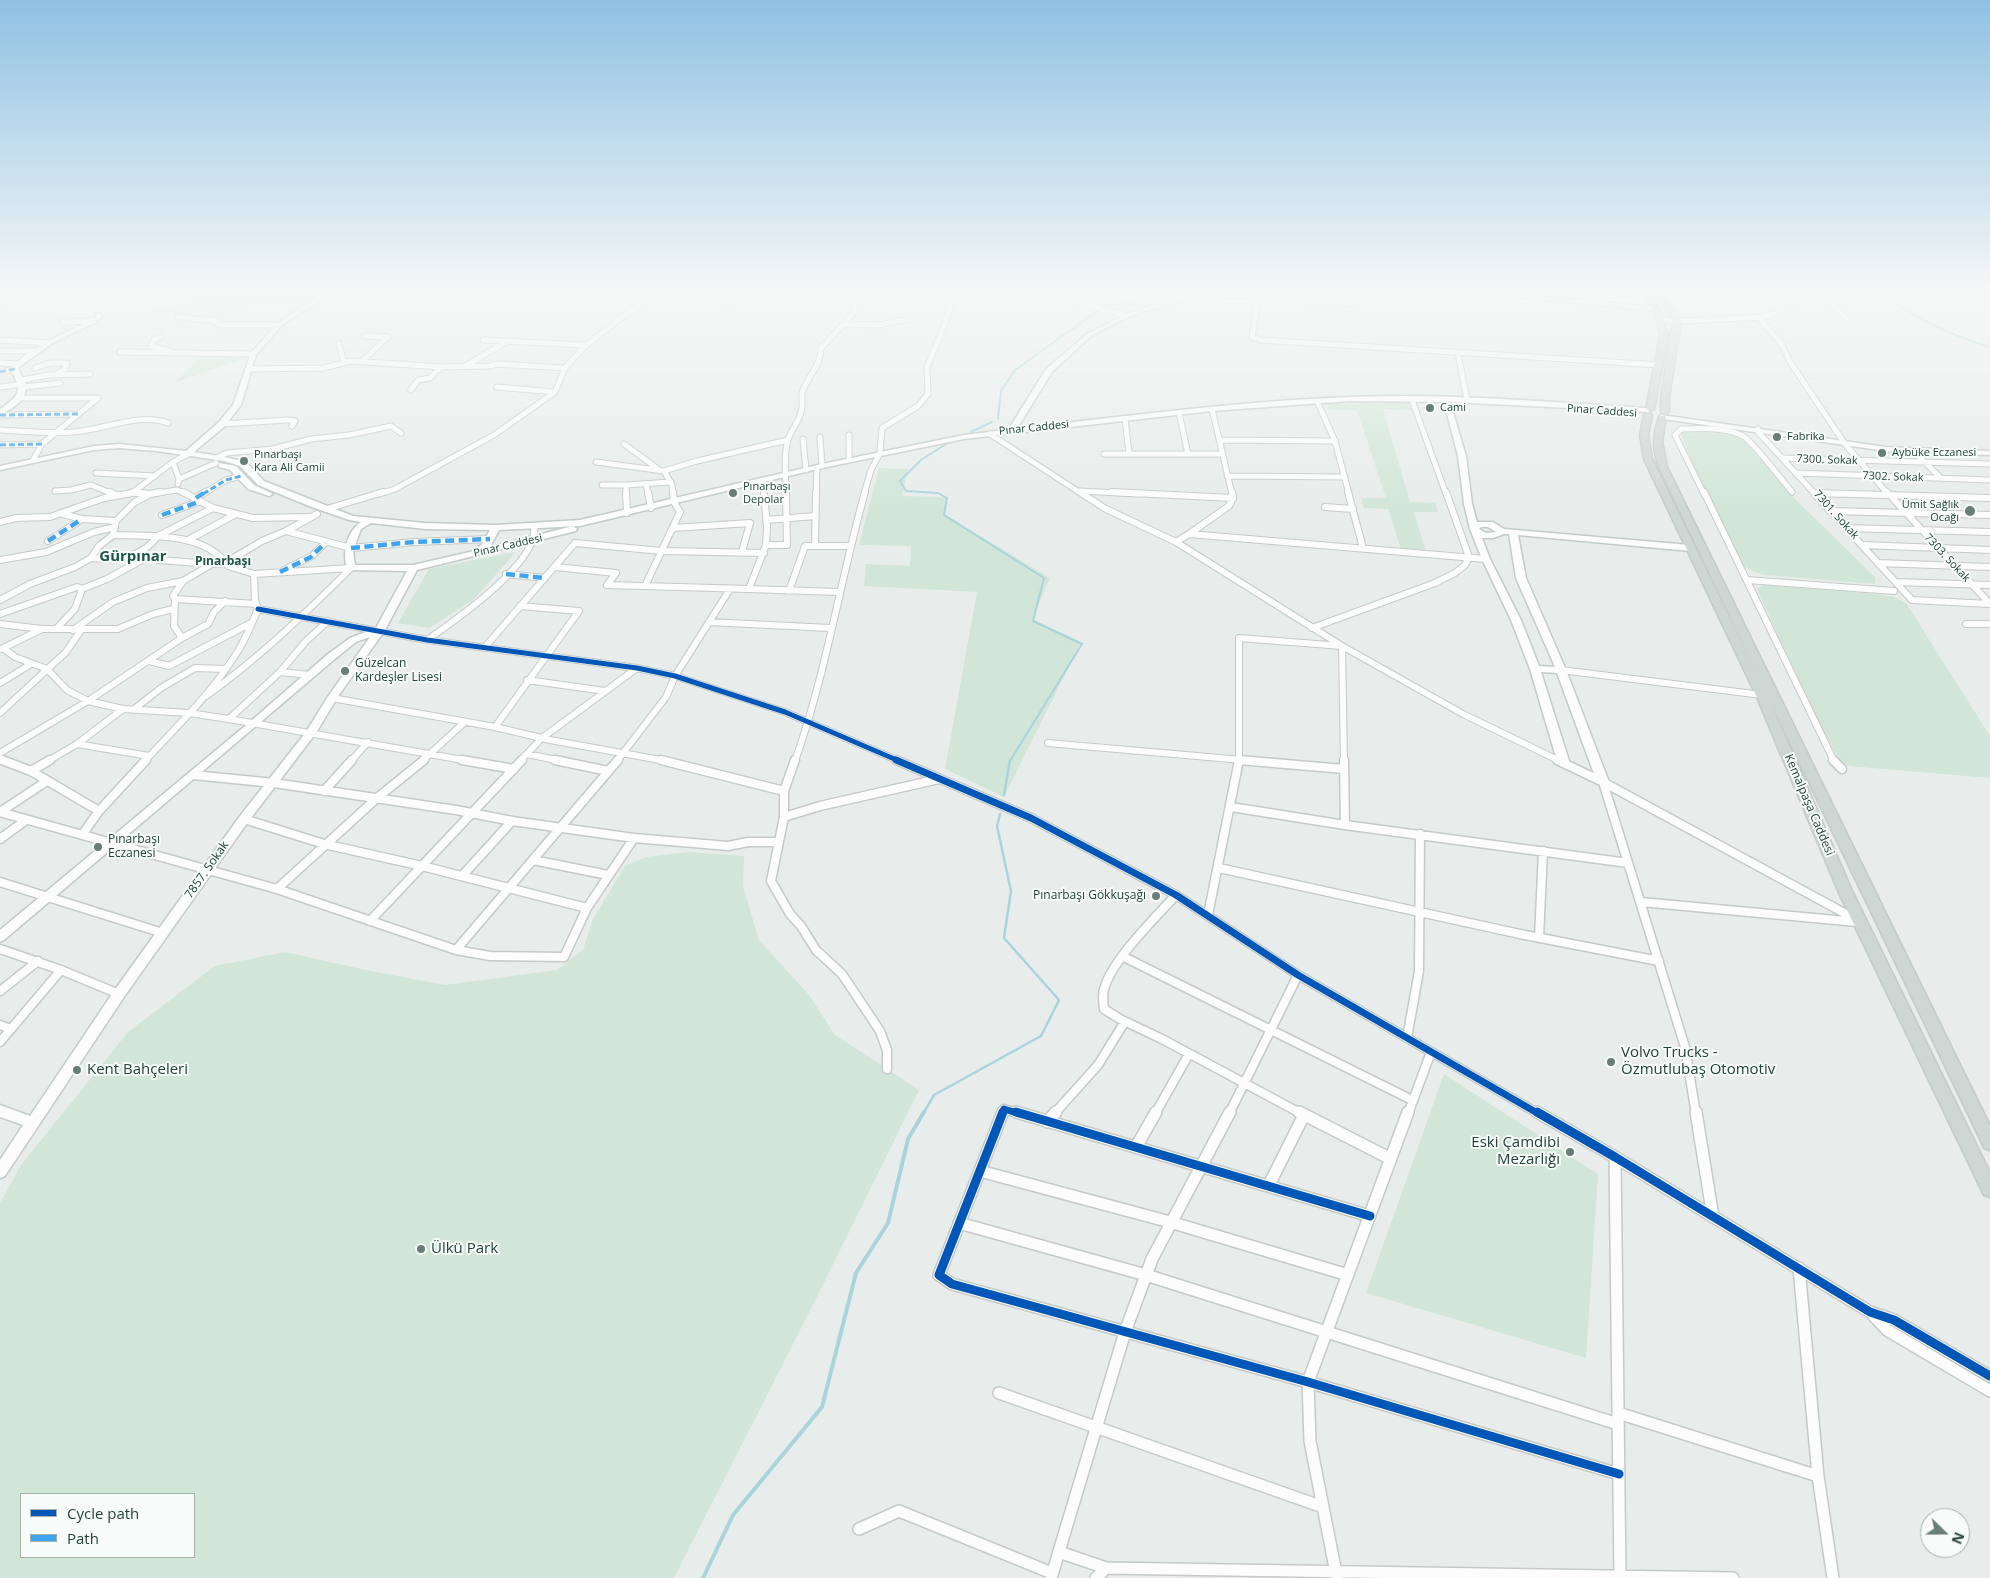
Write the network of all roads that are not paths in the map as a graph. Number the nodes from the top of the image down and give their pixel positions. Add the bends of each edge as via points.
1 (4, 364) edge
2 (20, 364) edge
3 (35, 364) edge
4 (67, 364) edge
5 (250, 364) edge
6 (341, 364) edge
7 (397, 364) edge
8 (469, 364) edge
9 (569, 364) edge
10 (818, 364) edge
11 (928, 364) edge
12 (1057, 364) edge
13 (1460, 364) edge
14 (1637, 364) edge
15 (1670, 364) edge
16 (1791, 364) edge
17 (1660, 365) joint
18 (17, 366) junction
19 (465, 366) junction
20 (441, 367) junction
21 (565, 368) junction
22 (249, 369) junction
23 (0, 372) edge
24 (90, 374) dead end
25 (54, 375) junction
26 (32, 377) junction
27 (60, 383) dead end
28 (23, 384) junction
29 (0, 387) edge
30 (497, 387) dead end
31 (411, 390) dead end
32 (555, 392) junction
33 (19, 398) junction
34 (1467, 400) junction
35 (1316, 401) junction
36 (1412, 403) junction
37 (1447, 403) junction
38 (1212, 409) junction
39 (1, 412) edge
40 (1648, 412) junction
41 (1179, 413) junction
42 (78, 414) junction
43 (1664, 415) junction
44 (1125, 418) junction
45 (168, 423) dead end
46 (222, 424) junction
47 (292, 426) dead end
48 (0, 430) edge
49 (58, 430) junction
50 (1016, 430) junction
51 (1758, 430) junction
52 (401, 433) dead end
53 (990, 434) junction
54 (849, 435) dead end
55 (820, 437) dead end
56 (803, 439) dead end
57 (788, 440) junction
58 (1219, 440) junction
59 (1334, 441) junction
60 (1843, 442) junction
61 (42, 444) junction
62 (624, 444) dead end
63 (0, 445) edge
64 (1990, 448) edge
65 (1914, 451) junction
66 (880, 453) junction
67 (1990, 453) edge
68 (188, 454) junction
69 (1104, 454) dead end
70 (1129, 454) junction
71 (1188, 454) junction
72 (1222, 454) junction
73 (864, 457) junction
74 (1783, 458) junction
75 (33, 460) junction
76 (216, 460) junction
77 (850, 460) junction
78 (1860, 461) junction
79 (173, 462) junction
80 (596, 462) dead end
81 (1926, 462) junction
82 (1990, 464) edge
83 (873, 466) junction
84 (819, 467) junction
85 (0, 468) edge
86 (664, 470) junction
87 (806, 470) junction
88 (96, 473) dead end
89 (1797, 473) junction
90 (786, 475) junction
91 (155, 476) junction
92 (241, 476) junction
93 (1227, 476) junction
94 (1874, 476) junction
95 (1346, 477) junction
96 (1942, 478) junction
97 (179, 479) junction
98 (1990, 480) edge
99 (759, 481) junction
100 (671, 482) junction
101 (646, 484) junction
102 (602, 485) dead end
103 (626, 485) junction
104 (55, 490) dead end
105 (177, 490) junction
106 (1080, 491) junction
107 (1792, 492) dead end
108 (132, 493) junction
109 (1815, 493) junction
110 (1888, 493) junction
111 (150, 494) junction
112 (118, 496) junction
113 (1233, 498) junction
114 (1990, 498) edge
115 (197, 500) junction
116 (675, 504) junction
117 (1468, 504) junction
118 (1325, 506) dead end
119 (212, 508) junction
120 (652, 508) junction
121 (1353, 509) junction
122 (327, 510) junction
123 (1831, 510) junction
124 (1904, 512) junction
125 (627, 513) junction
126 (63, 514) junction
127 (236, 514) junction
128 (162, 515) dead end
129 (314, 516) junction
130 (815, 516) junction
131 (1990, 516) edge
132 (786, 518) junction
133 (82, 519) junction
134 (766, 520) junction
135 (368, 521) junction
136 (0, 522) edge
137 (115, 524) junction
138 (580, 525) junction
139 (534, 526) junction
140 (357, 528) junction
141 (496, 528) junction
142 (506, 528) junction
143 (672, 528) junction
144 (1847, 528) junction
145 (1475, 529) junction
146 (571, 530) junction
147 (1921, 530) junction
148 (286, 531) junction
149 (1497, 531) junction
150 (1990, 532) edge
151 (1513, 533) junction
152 (1189, 534) junction
153 (112, 535) junction
154 (158, 536) junction
155 (490, 539) junction
156 (188, 540) junction
157 (533, 540) junction
158 (48, 541) dead end
159 (325, 542) junction
160 (1176, 542) junction
161 (574, 543) junction
162 (766, 545) junction
163 (815, 545) junction
164 (850, 546) junction
165 (1482, 546) junction
166 (1863, 546) junction
167 (351, 548) junction
168 (1363, 548) junction
169 (1690, 548) junction
170 (1938, 548) junction
171 (493, 549) junction
172 (1990, 550) edge
173 (662, 551) junction
174 (742, 552) junction
175 (476, 553) junction
176 (764, 553) junction
177 (1469, 557) junction
178 (91, 558) junction
179 (132, 558) junction
180 (1486, 559) junction
181 (0, 560) edge
182 (159, 560) dead end
183 (225, 563) junction
184 (1878, 563) junction
185 (212, 564) junction
186 (1955, 565) junction
187 (555, 567) junction
188 (1990, 567) edge
189 (350, 568) junction
190 (413, 568) junction
191 (280, 572) junction
192 (254, 574) junction
193 (506, 574) junction
194 (545, 578) junction
195 (1747, 580) junction
196 (183, 581) junction
197 (1896, 582) junction
198 (1973, 585) junction
199 (1990, 585) edge
200 (645, 586) junction
201 (82, 589) junction
202 (730, 589) junction
203 (749, 590) junction
204 (789, 591) junction
205 (1894, 591) dead end
206 (838, 592) junction
207 (0, 600) edge
208 (175, 600) junction
209 (226, 601) junction
210 (1990, 604) edge
211 (257, 606) junction
212 (520, 606) junction
213 (173, 609) junction
214 (0, 614) edge
215 (304, 616) junction
216 (328, 621) junction
217 (709, 622) junction
218 (0, 624) edge
219 (249, 624) junction
220 (1966, 624) dead end
221 (1990, 624) edge
222 (830, 628) junction
223 (1312, 628) junction
224 (42, 629) junction
225 (56, 629) junction
226 (72, 630) junction
227 (81, 630) junction
228 (380, 630) junction
229 (182, 638) junction
230 (427, 640) junction
231 (1342, 646) junction
232 (486, 647) junction
233 (2, 649) edge
234 (545, 655) junction
235 (149, 660) junction
236 (31, 664) junction
237 (637, 668) junction
238 (47, 669) junction
239 (1535, 669) junction
240 (226, 670) junction
241 (1561, 670) junction
242 (280, 672) junction
243 (310, 675) junction
244 (675, 676) junction
245 (527, 680) junction
246 (0, 682) edge
247 (605, 692) junction
248 (1762, 695) junction
249 (332, 698) junction
250 (88, 701) junction
251 (199, 701) junction
252 (123, 709) junction
253 (134, 710) junction
254 (0, 713) edge
255 (189, 713) junction
256 (229, 719) junction
257 (465, 722) junction
258 (809, 722) junction
259 (255, 723) junction
260 (495, 727) junction
261 (311, 733) junction
262 (542, 738) junction
263 (368, 742) junction
264 (1048, 743) dead end
265 (76, 744) junction
266 (0, 753) edge
267 (624, 753) junction
268 (431, 754) junction
269 (527, 754) junction
270 (150, 756) junction
271 (0, 759) edge
272 (1239, 759) junction
273 (1564, 764) junction
274 (514, 768) junction
275 (1344, 769) junction
276 (1842, 770) dead end
277 (31, 771) junction
278 (608, 771) junction
279 (192, 775) junction
280 (939, 779) junction
281 (47, 781) junction
282 (1603, 782) junction
283 (274, 783) junction
284 (324, 791) junction
285 (784, 791) junction
286 (377, 798) junction
287 (1231, 807) junction
288 (0, 812) edge
289 (99, 812) junction
290 (472, 813) junction
291 (784, 817) junction
292 (244, 819) junction
293 (26, 820) junction
294 (512, 821) junction
295 (1345, 825) junction
296 (561, 828) junction
297 (1420, 834) junction
298 (82, 835) junction
299 (634, 838) junction
300 (0, 839) edge
301 (112, 842) junction
302 (779, 842) junction
303 (324, 844) junction
304 (1543, 851) junction
305 (533, 860) junction
306 (1628, 863) junction
307 (422, 866) junction
308 (1219, 868) junction
309 (208, 869) junction
310 (608, 875) junction
311 (462, 876) junction
312 (0, 882) edge
313 (509, 888) junction
314 (277, 889) junction
315 (1176, 895) junction
316 (47, 897) junction
317 (1641, 902) junction
318 (587, 908) junction
319 (1421, 911) junction
320 (1208, 915) junction
321 (370, 921) junction
322 (1862, 922) junction
323 (163, 933) junction
324 (0, 937) edge
325 (1539, 938) junction
326 (0, 949) edge
327 (456, 950) junction
328 (1124, 957) junction
329 (38, 961) junction
330 (1659, 962) junction
331 (61, 970) junction
332 (1298, 975) junction
333 (0, 991) edge
334 (119, 994) junction
335 (1124, 1023) junction
336 (0, 1025) edge
337 (11, 1030) junction
338 (1272, 1030) junction
339 (1407, 1038) junction
340 (0, 1042) edge
341 (1431, 1052) junction
342 (1189, 1054) junction
343 (887, 1069) dead end
344 (1245, 1084) junction
345 (1412, 1100) junction
346 (0, 1111) edge
347 (1304, 1115) junction
348 (1047, 1122) junction
349 (34, 1123) junction
350 (1990, 1143) edge
351 (1136, 1147) junction
352 (1615, 1157) junction
353 (1390, 1159) junction
354 (1200, 1166) junction
355 (980, 1170) junction
356 (0, 1172) edge
357 (1269, 1185) junction
358 (1990, 1190) edge
359 (1370, 1216) junction
360 (1713, 1217) junction
361 (1170, 1222) junction
362 (959, 1223) junction
363 (1798, 1268) junction
364 (1146, 1274) junction
365 (1348, 1275) junction
366 (1870, 1312) junction
367 (1328, 1330) junction
368 (1125, 1332) junction
369 (1990, 1376) edge
370 (1308, 1382) junction
371 (1990, 1391) edge
372 (999, 1394) dead end
373 (1618, 1418) junction
374 (1096, 1426) junction
375 (1619, 1474) junction
376 (1818, 1476) junction
377 (1323, 1507) junction
378 (859, 1529) dead end
379 (1059, 1552) junction
380 (1106, 1568) junction
381 (1336, 1574) edge
382 (1052, 1576) edge
383 (1620, 1576) junction
384 (1096, 1578) edge
385 (1733, 1578) edge
386 (1833, 1578) edge

1 - 18 street
2 - 18 street
3 - 26 street
4 - 25 street
5 - 22 street
6 - 22 street via 324,368
7 - 20 street
8 - 19 street
9 - 21 street
10 - 57 street via 804,386 801,414
11 - 66 street via 925,375 929,391 927,397 882,428
12 - 50 street via 1024,408 1014,427
13 - 34 street
14 - 17 street
15 - 43 main road, Kemalpaşa Caddesi
16 - 60 street, 7303. Sokak
17 - 40 main road, Kemalpaşa Caddesi
18 - 23 street
18 - 28 street
19 - 20 street
19 - 21 street via 497,364
20 - 31 street via 430,378 418,380
21 - 32 street
22 - 46 street via 237,405
24 - 25 street
25 - 26 street
26 - 28 street
27 - 28 street
28 - 29 street
28 - 33 street
30 - 32 street
32 - 122 street via 494,435 395,489
33 - 39 street
33 - 42 street via 98,398
34 - 35 street, Pınar Caddesi
34 - 40 street, Pınar Caddesi
35 - 36 street, Pınar Caddesi
35 - 38 street, Pınar Caddesi
35 - 59 street
36 - 37 street, Pınar Caddesi
36 - 177 street
37 - 40 street, Pınar Caddesi
37 - 117 street via 1462,456
38 - 41 street, Pınar Caddesi
38 - 58 street
39 - 42 street
40 - 43 main road
40 - 169 main road, Kemalpaşa Caddesi via 1644,435 1648,459
41 - 44 street, Pınar Caddesi
41 - 71 street
42 - 49 street
43 - 51 street
43 - 51 street
43 - 350 main road, Kemalpaşa Caddesi via 1656,448 1663,467
44 - 50 street, Pınar Caddesi
44 - 70 street
45 - 49 street via 158,419 137,419 109,427 72,432
46 - 47 street via 288,420 295,421
46 - 68 street
48 - 49 street
49 - 61 street
50 - 53 street, Pınar Caddesi
51 - 60 street
51 - 74 street, 7301. Sokak
52 - 76 street via 391,426 311,439 273,449 227,453
53 - 66 street, Pınar Caddesi
53 - 106 street
54 - 77 street
55 - 84 street
56 - 87 street
57 - 86 street
57 - 90 street
58 - 59 street
58 - 72 street
59 - 95 street
60 - 64 street
60 - 65 street
60 - 78 street, 7303. Sokak
61 - 63 street
61 - 75 street
62 - 86 street via 654,468
65 - 67 street
65 - 81 street
66 - 73 street, Pınar Caddesi
66 - 83 street
68 - 75 street via 119,446
68 - 76 street via 206,462
68 - 79 street
69 - 70 street
70 - 71 street
71 - 72 street
72 - 93 street
73 - 77 street, Pınar Caddesi
73 - 83 street
74 - 78 street, 7300. Sokak
74 - 89 street, 7301. Sokak
75 - 85 street
76 - 92 street
76 - 97 street
76 - 122 street via 243,464 261,483
77 - 84 street, Pınar Caddesi
78 - 81 street, 7300. Sokak
78 - 94 street, 7303. Sokak
79 - 91 street
79 - 97 street
80 - 86 street
81 - 82 street, 7300. Sokak
81 - 96 street
83 - 164 street
84 - 87 street, Pınar Caddesi
84 - 130 street
86 - 100 street
87 - 90 street, Pınar Caddesi
88 - 91 street
89 - 94 street, 7302. Sokak
89 - 109 street, 7301. Sokak
90 - 99 street, Pınar Caddesi
90 - 132 street
91 - 108 street
92 - 115 street via 226,480
92 - 129 street via 251,487
93 - 95 street
93 - 113 street
94 - 96 street, 7302. Sokak
94 - 110 street, 7303. Sokak
95 - 121 street
96 - 98 street, 7302. Sokak
97 - 105 street
99 - 116 street, Pınar Caddesi
99 - 134 street
100 - 101 street
100 - 116 street
101 - 103 street
101 - 120 street
102 - 103 street
103 - 125 street
104 - 112 street via 71,490 91,484
105 - 111 street
105 - 115 street
106 - 113 street
106 - 160 street via 1104,508
107 - 195 street via 1745,437 1717,429 1694,428 1681,429 1676,435
108 - 111 street
108 - 112 street
109 - 110 street
109 - 123 street, 7301. Sokak
110 - 114 street
110 - 124 street, 7303. Sokak
111 - 137 street via 135,502
112 - 126 street
113 - 152 street via 1229,506
115 - 119 street
115 - 128 street
116 - 120 street, Pınar Caddesi
116 - 138 street, Pınar Caddesi
116 - 143 street via 679,513
117 - 145 street
117 - 149 street
118 - 121 street
119 - 127 street
119 - 154 street
120 - 125 street, Pınar Caddesi
121 - 168 street
122 - 135 street
123 - 124 street
123 - 144 street, 7301. Sokak
124 - 131 street
124 - 147 street, 7303. Sokak
125 - 138 street, Pınar Caddesi
126 - 133 street
126 - 136 street
127 - 129 street via 253,518
127 - 156 street
129 - 140 street
129 - 148 street
130 - 132 street
130 - 163 street
132 - 134 street
132 - 162 street via 787,545
133 - 137 street
133 - 158 street
134 - 162 street
135 - 140 street
135 - 141 street
137 - 153 street
137 - 181 street via 46,552
138 - 139 street
138 - 146 street, Pınar Caddesi
139 - 142 street
139 - 157 street
140 - 167 street
141 - 142 street
141 - 155 street
142 - 171 street via 496,538
143 - 173 street
143 - 174 street via 750,523
144 - 147 street
144 - 166 street, 7301. Sokak
145 - 149 street via 1482,524
145 - 165 street
146 - 157 street, Pınar Caddesi
146 - 161 street
147 - 150 street
147 - 170 street, 7303. Sokak
148 - 159 street
148 - 183 street
149 - 151 street
149 - 165 street
151 - 169 street
151 - 241 street via 1521,578
152 - 160 street
152 - 168 street
153 - 154 street
153 - 178 street
154 - 156 street
154 - 179 street via 154,544
155 - 167 street
155 - 175 street
156 - 183 street via 221,555
157 - 171 street, Pınar Caddesi
157 - 193 street via 527,554
159 - 167 street
159 - 191 street via 310,557
160 - 223 street
161 - 173 street
161 - 187 street
162 - 176 street
163 - 164 street
163 - 204 street via 805,546
164 - 206 street
165 - 180 street
166 - 170 street
166 - 184 street, 7301. Sokak
167 - 189 street
168 - 177 street
169 - 248 main road, Kemalpaşa Caddesi
170 - 172 street
170 - 186 street, 7303. Sokak
171 - 175 street, Pınar Caddesi
173 - 174 street
173 - 200 street
174 - 176 street
175 - 190 street, Pınar Caddesi
176 - 203 street
177 - 180 street
177 - 223 street via 1455,573 1435,583
178 - 179 street
178 - 207 street
179 - 201 street via 140,561 107,580
180 - 239 street via 1516,620
182 - 185 street
183 - 185 street
183 - 192 street
184 - 186 street
184 - 197 street, 7301. Sokak
185 - 196 street
186 - 188 street
186 - 198 street, 7303. Sokak
187 - 194 street
187 - 200 street via 616,573 607,586
189 - 190 street, Pınar Caddesi
189 - 191 street, Pınar Caddesi
189 - 215 street
190 - 228 street, 7857. Sokak
191 - 192 street, Pınar Caddesi
192 - 211 street
193 - 194 street
193 - 230 street via 480,602
194 - 212 street
195 - 205 street
195 - 276 street via 1831,758
196 - 208 street via 173,596
196 - 226 street via 147,588 113,602
197 - 198 street
197 - 210 street, 7301. Sokak via 1912,600
198 - 199 street
198 - 210 street, 7303. Sokak
200 - 202 street
201 - 214 street via 77,587
201 - 225 street via 75,609
202 - 203 street
202 - 217 street
203 - 204 street
204 - 206 street
206 - 222 street
208 - 209 street
208 - 213 street
209 - 211 street
209 - 229 street via 214,612 208,624
211 - 215 street
211 - 219 street
212 - 232 street
212 - 234 street via 578,611
213 - 227 street via 140,619 126,628
213 - 229 street via 174,626
215 - 216 street
215 - 251 street via 257,658
216 - 228 street
216 - 242 street
217 - 222 street
217 - 244 street
218 - 224 street
219 - 235 street via 169,666
219 - 240 street via 239,650
220 - 221 street
222 - 258 street
223 - 231 street
224 - 225 street
224 - 233 street
225 - 226 street
226 - 227 street
227 - 238 street via 66,652
228 - 230 street
228 - 243 street via 353,640
228 - 249 street, 7857. Sokak
229 - 235 street
230 - 232 street
231 - 272 street via 1239,638
231 - 273 street via 1463,714
231 - 275 street
232 - 234 street
233 - 236 street
234 - 237 street
234 - 245 street
235 - 250 street
236 - 238 street
236 - 246 street
237 - 244 street
237 - 247 street
238 - 250 street via 67,690
238 - 254 street
239 - 241 street
239 - 273 street
240 - 251 street
240 - 253 street via 195,668 161,688
241 - 248 street
241 - 282 street
242 - 243 street
242 - 256 street
243 - 259 street
244 - 258 street
244 - 267 street via 666,697
245 - 247 street
245 - 260 street
247 - 262 street
248 - 322 main road, Kemalpaşa Caddesi via 1846,893
249 - 257 street
249 - 261 street, 7857. Sokak
250 - 252 street
250 - 266 street
251 - 255 street
252 - 253 street
252 - 265 street
253 - 255 street
255 - 256 street
255 - 270 street
256 - 259 street
257 - 260 street
257 - 268 street
258 - 280 street
258 - 285 street
259 - 261 street
259 - 279 street
260 - 262 street
261 - 263 street
261 - 283 street, 7857. Sokak
262 - 267 street
262 - 269 street
263 - 268 street
263 - 284 street
264 - 272 street
265 - 270 street
265 - 277 street
267 - 278 street
267 - 285 street
268 - 274 street
268 - 286 street
269 - 274 street
269 - 278 street
270 - 289 street
271 - 277 street
272 - 275 street
272 - 287 street
273 - 282 street
274 - 290 street
275 - 295 street
277 - 281 street
278 - 296 street
279 - 283 street
279 - 301 street
280 - 291 street
280 - 315 street via 1032,818
281 - 288 street
281 - 289 street
282 - 306 street
282 - 322 street
283 - 284 street
283 - 292 street, 7857. Sokak
284 - 286 street
285 - 291 street
286 - 290 street
286 - 303 street
287 - 295 street
287 - 308 street
288 - 293 street
289 - 298 street
290 - 294 street
290 - 307 street
291 - 302 street
292 - 303 street
292 - 309 street, 7857. Sokak
293 - 298 street
293 - 300 street
294 - 296 street
294 - 311 street
295 - 297 street
296 - 299 street
296 - 305 street
297 - 304 street
297 - 319 street
298 - 301 street
299 - 302 street via 728,846
299 - 310 street
301 - 309 street
301 - 316 street
302 - 343 street via 771,881 816,950 842,974 880,1031 887,1050
303 - 307 street
303 - 314 street
304 - 306 street
304 - 325 street
305 - 310 street
305 - 313 street
306 - 317 street
307 - 311 street
307 - 321 street
308 - 319 street
308 - 320 street
309 - 314 street
309 - 323 street, 7857. Sokak
310 - 318 street
311 - 313 street
312 - 316 street
313 - 318 street
313 - 327 street
314 - 321 street
315 - 320 street
315 - 328 street
316 - 323 street
316 - 324 street
317 - 322 street
317 - 330 street
318 - 327 street via 564,957 490,956
319 - 325 street
319 - 339 street via 1419,971
320 - 332 street
321 - 327 street
322 - 358 main road, Kemalpaşa Caddesi
323 - 334 street, 7857. Sokak
325 - 330 street
326 - 329 street
328 - 335 street via 1106,982 1103,993 1104,1008
328 - 338 street
329 - 331 street
329 - 333 street
330 - 360 street via 1685,1047
331 - 334 street
331 - 337 street
332 - 338 street
332 - 339 street
334 - 349 street, 7857. Sokak
335 - 342 street
335 - 348 street via 1098,1065
336 - 337 street
337 - 340 street
338 - 344 street
338 - 345 street
339 - 341 street
341 - 345 street
341 - 352 street
342 - 344 street
342 - 351 street
344 - 347 street
344 - 354 street
345 - 353 street
346 - 349 street
347 - 353 street
347 - 357 street
348 - 351 street
348 - 355 street via 1004,1110
349 - 356 street, 7857. Sokak
351 - 354 street
352 - 360 street
352 - 373 street
353 - 359 street
354 - 357 street
354 - 361 street
355 - 361 street
355 - 362 street
357 - 359 street
359 - 365 street
360 - 363 street
361 - 364 street
361 - 365 street
362 - 364 street
362 - 368 street via 939,1275 952,1284
363 - 366 street
363 - 376 street
364 - 367 street
364 - 368 street
365 - 367 street
366 - 369 street via 1894,1320
366 - 371 street via 1887,1330
367 - 370 street
367 - 373 street
368 - 370 street
368 - 374 street
370 - 375 street
370 - 377 street via 1310,1441
372 - 374 street
373 - 375 street
373 - 376 street
374 - 377 street
374 - 379 street
375 - 383 street
376 - 386 street
377 - 381 street
378 - 382 street via 899,1511
379 - 380 street
379 - 382 street
380 - 381 street
380 - 384 street
381 - 383 street
383 - 385 street

